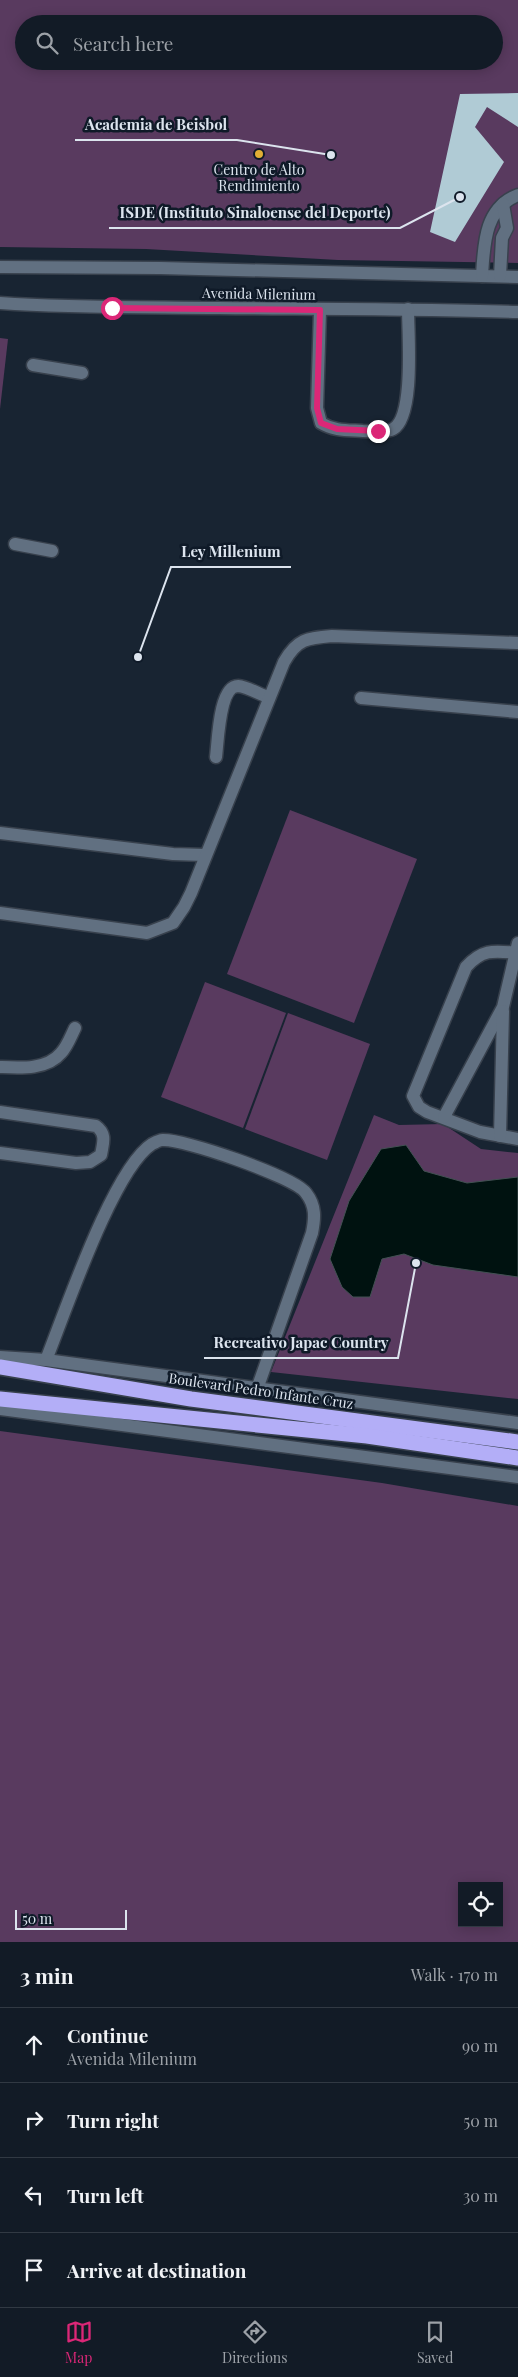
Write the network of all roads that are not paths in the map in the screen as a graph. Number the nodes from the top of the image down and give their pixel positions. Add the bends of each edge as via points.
1 (518, 195) edge
2 (503, 204) junction
3 (512, 227) edge
4 (0, 267) edge
5 (482, 276) junction
6 (500, 276) junction
7 (518, 277) edge
8 (0, 303) edge
9 (408, 309) junction
10 (320, 310) junction
11 (518, 312) edge
12 (33, 364) dead end
13 (82, 373) dead end
14 (15, 544) dead end
15 (52, 551) dead end
16 (518, 642) edge
17 (268, 698) junction
18 (361, 698) dead end
19 (518, 712) edge
20 (216, 757) dead end
21 (0, 833) edge
22 (205, 855) junction
23 (0, 913) edge
24 (517, 950) edge
25 (514, 979) edge
26 (503, 1007) junction
27 (75, 1028) dead end
28 (0, 1067) edge
29 (0, 1112) edge
30 (444, 1117) junction
31 (500, 1136) junction
32 (518, 1139) edge
33 (0, 1153) edge
34 (0, 1357) edge
35 (46, 1360) junction
36 (0, 1367) edge
37 (257, 1389) junction
38 (0, 1399) edge
39 (0, 1409) edge
40 (518, 1423) edge
41 (518, 1442) edge
42 (518, 1458) edge
43 (518, 1477) edge

1 - 2 street
2 - 3 street
2 - 5 street via 488,226
3 - 6 street via 502,238
4 - 5 street, Avenida Milenium
5 - 6 street, Avenida Milenium
6 - 7 street, Avenida Milenium
8 - 10 street, Avenida Milenium via 112,308
9 - 10 street, Avenida Milenium
9 - 10 street via 405,411 393,429 378,431 337,429 321,423 317,408
9 - 11 street, Avenida Milenium
12 - 13 street
14 - 15 street
16 - 17 street via 314,638 302,641 292,649
17 - 20 street via 244,687 230,689 223,703
17 - 22 street
18 - 19 street
21 - 22 street
22 - 23 street via 184,907 173,923 160,930 127,931
24 - 25 street
24 - 30 street via 482,953 466,967 413,1096 419,1107
25 - 26 street
26 - 30 street
26 - 31 street
27 - 28 street via 61,1054 48,1062 23,1068
29 - 33 street via 96,1126 104,1137 101,1155 90,1162
30 - 31 street via 468,1128
31 - 32 street
34 - 35 street, Boulevard Pedro Infante Cruz
35 - 37 street, Boulevard Pedro Infante Cruz
35 - 37 street via 101,1222 126,1172 152,1144 163,1140 218,1153 291,1180 306,1192 313,1205 312,1232
36 - 41 highway, Boulevard Pedro Infante Cruz via 190,1399
37 - 40 street, Boulevard Pedro Infante Cruz
38 - 42 highway via 358,1435
39 - 43 street

